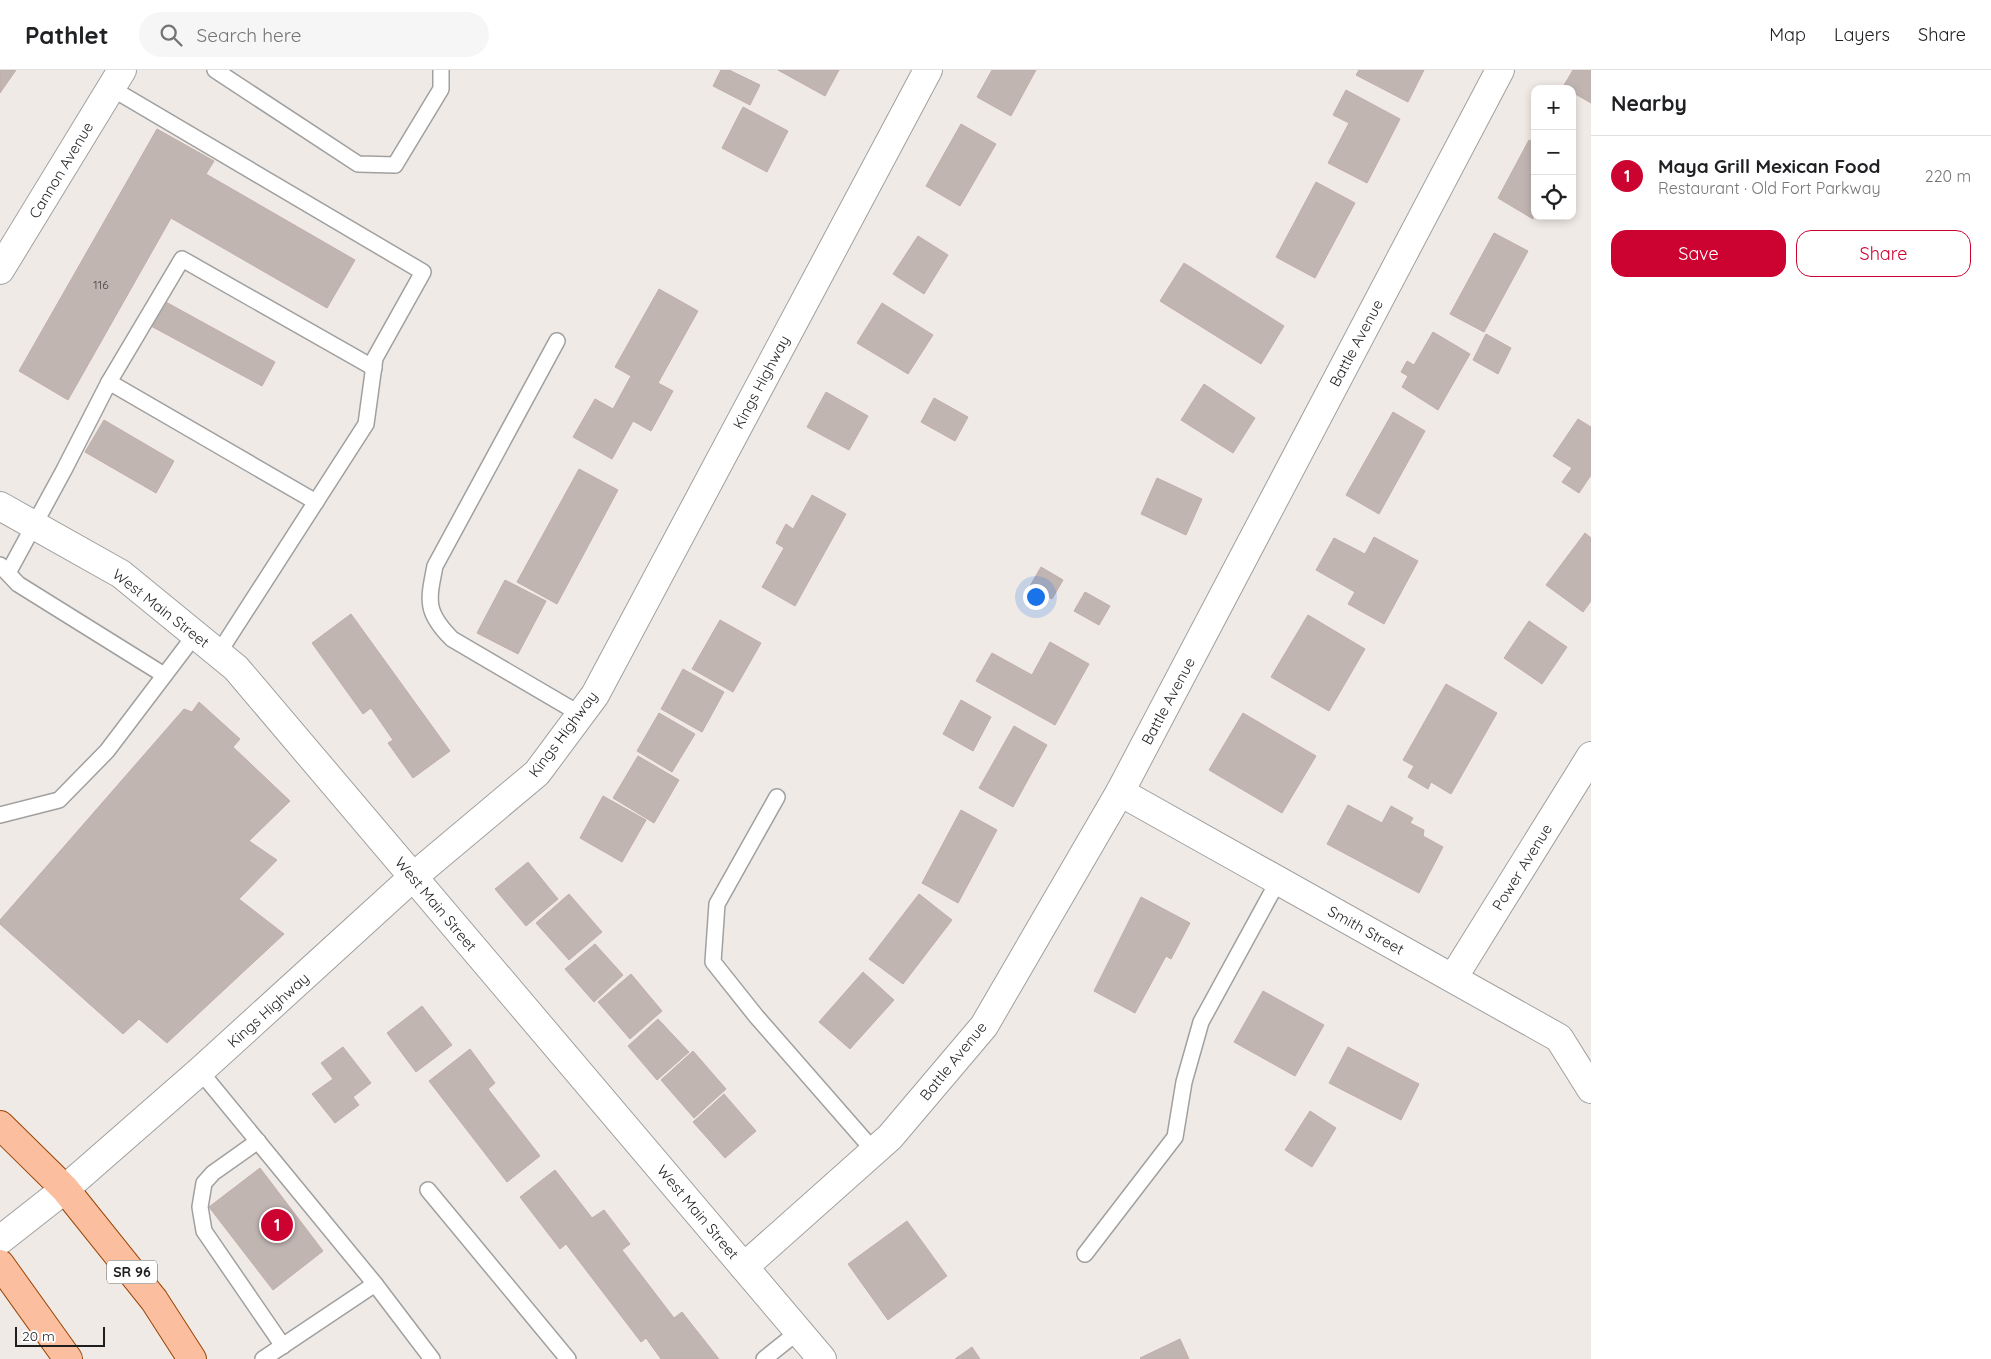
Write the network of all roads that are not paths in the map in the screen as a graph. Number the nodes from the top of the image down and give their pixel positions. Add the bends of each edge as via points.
1 (215, 70) edge
2 (441, 70) edge
3 (928, 70) edge
4 (1500, 70) edge
5 (117, 79) edge
6 (0, 270) edge
7 (557, 341) dead end
8 (374, 368) junction
9 (109, 382) junction
10 (316, 502) junction
11 (0, 506) edge
12 (34, 525) junction
13 (4, 569) edge
14 (195, 635) junction
15 (218, 654) junction
16 (164, 675) junction
17 (580, 714) junction
18 (1591, 756) edge
19 (1120, 792) junction
20 (777, 797) dead end
21 (0, 815) edge
22 (413, 877) junction
23 (1278, 880) junction
24 (1453, 978) junction
25 (200, 1071) junction
26 (1591, 1089) edge
27 (0, 1125) edge
28 (258, 1141) junction
29 (874, 1151) junction
30 (66, 1189) junction
31 (428, 1190) dead end
32 (0, 1240) edge
33 (1085, 1254) dead end
34 (0, 1264) edge
35 (744, 1267) junction
36 (375, 1284) junction
37 (799, 1332) junction
38 (283, 1346) junction
39 (68, 1359) edge
40 (192, 1359) edge
41 (263, 1359) edge
42 (432, 1359) edge
43 (568, 1359) edge
44 (764, 1359) edge
45 (822, 1359) edge

1 - 2 lane via 358,164 394,165 441,89
3 - 17 street, Kings Highway via 600,686
4 - 19 street, Battle Avenue
5 - 6 street, Cannon Avenue
5 - 8 lane via 423,272 374,358
7 - 17 lane via 435,566 430,591 431,610 436,623 452,639
8 - 9 lane via 182,259
8 - 10 lane via 366,424
9 - 10 lane
9 - 12 lane
10 - 15 lane
11 - 12 street, West Main Street
12 - 13 lane
12 - 14 street, West Main Street via 121,574
13 - 16 lane via 18,584
14 - 15 street, West Main Street
14 - 16 lane
15 - 22 street, West Main Street via 236,668
16 - 21 lane via 107,751 59,800
17 - 22 street, Kings Highway via 537,773
18 - 24 street, Power Avenue
19 - 23 street, Smith Street
19 - 29 street, Battle Avenue via 984,1026 890,1137
20 - 29 lane via 717,904 713,962
22 - 25 street, Kings Highway
22 - 35 street, West Main Street
23 - 24 street, Smith Street
23 - 33 lane via 1201,1022 1184,1082 1175,1137
24 - 26 street, Smith Street via 1560,1038
25 - 28 lane
25 - 30 street, Kings Highway
27 - 30 main road, SR 96
28 - 36 lane
28 - 38 lane via 204,1183 200,1206 204,1231
29 - 35 street, Battle Avenue
30 - 32 street, Kings Highway
30 - 40 main road, SR 96 via 154,1300
31 - 43 lane
34 - 39 main road
35 - 37 street, West Main Street
36 - 38 lane
36 - 42 lane
37 - 44 lane
37 - 45 street, West Main Street
38 - 41 lane

